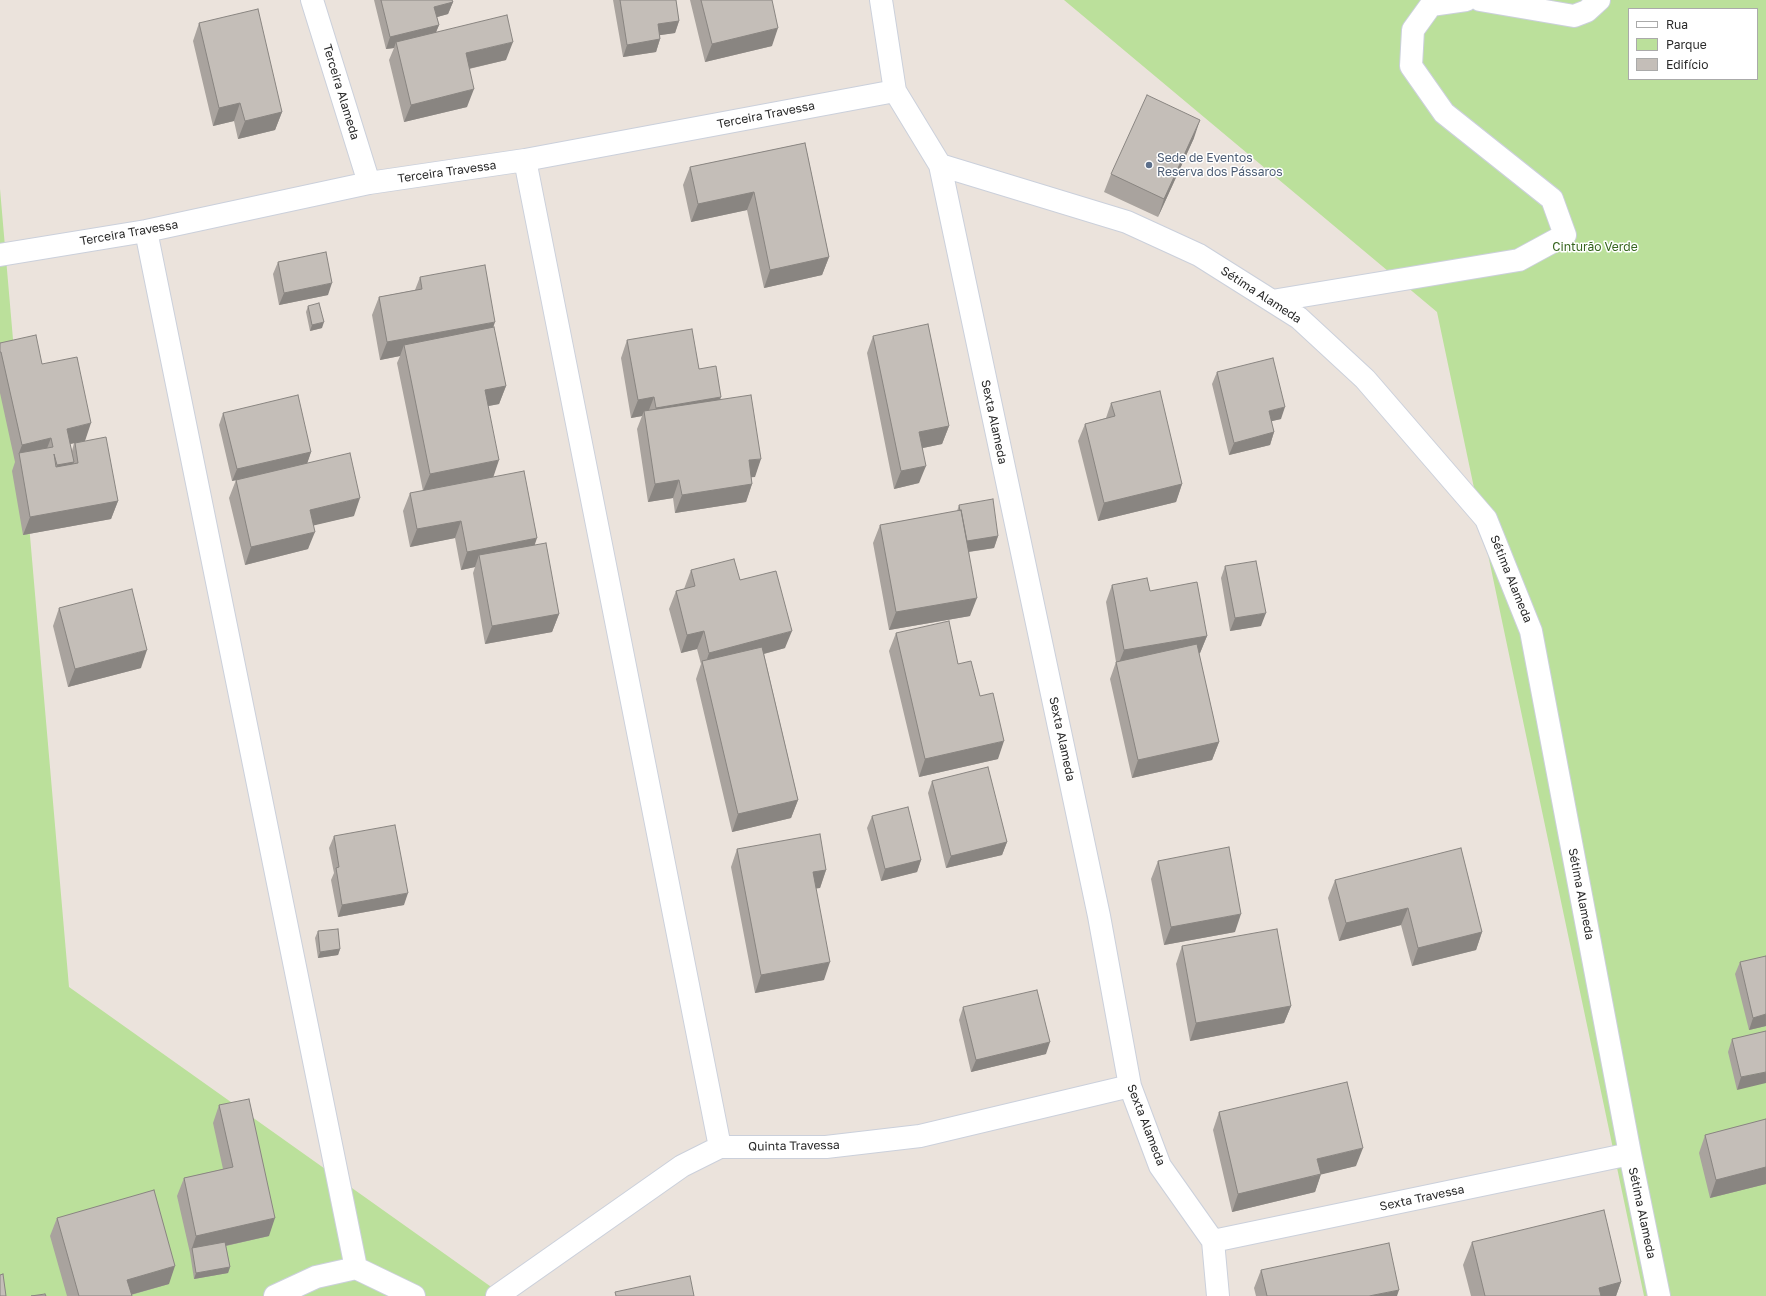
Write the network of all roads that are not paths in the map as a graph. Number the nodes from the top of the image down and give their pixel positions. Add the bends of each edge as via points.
1 (312, 0) edge
2 (881, 0) edge
3 (1466, 0) edge
4 (1480, 0) edge
5 (1599, 0) edge
6 (895, 91) junction
7 (525, 160) junction
8 (940, 165) junction
9 (369, 183) junction
10 (146, 231) junction
11 (0, 255) edge
12 (1272, 301) junction
13 (1130, 1086) junction
14 (720, 1147) junction
15 (1630, 1154) junction
16 (1213, 1241) junction
17 (356, 1268) junction
18 (275, 1296) edge
19 (414, 1296) edge
20 (497, 1296) edge
21 (1218, 1296) edge
22 (1659, 1296) edge

1 - 9 street, Terceira Alameda
2 - 6 street
3 - 12 street via 1431,5 1413,30 1411,66 1444,113 1552,199 1564,235 1519,260
4 - 5 street via 1574,16 1587,11
6 - 7 street, Terceira Travessa
6 - 8 street, Sexta Alameda
7 - 9 street, Terceira Travessa
7 - 14 street
8 - 12 street, Sétima Alameda via 1126,222 1198,255
8 - 13 street, Sexta Alameda via 1098,908
9 - 10 street, Terceira Travessa
10 - 11 street, Terceira Travessa
10 - 17 street
12 - 15 street, Sétima Alameda via 1299,318 1364,379 1486,519 1531,631
13 - 14 street, Quinta Travessa via 920,1136 826,1147
13 - 16 street, Sexta Alameda via 1160,1166
14 - 20 street, Quinta Travessa via 682,1166
15 - 16 street, Sexta Travessa
15 - 22 street, Sétima Alameda
16 - 21 street
17 - 18 street via 316,1277
17 - 19 street

